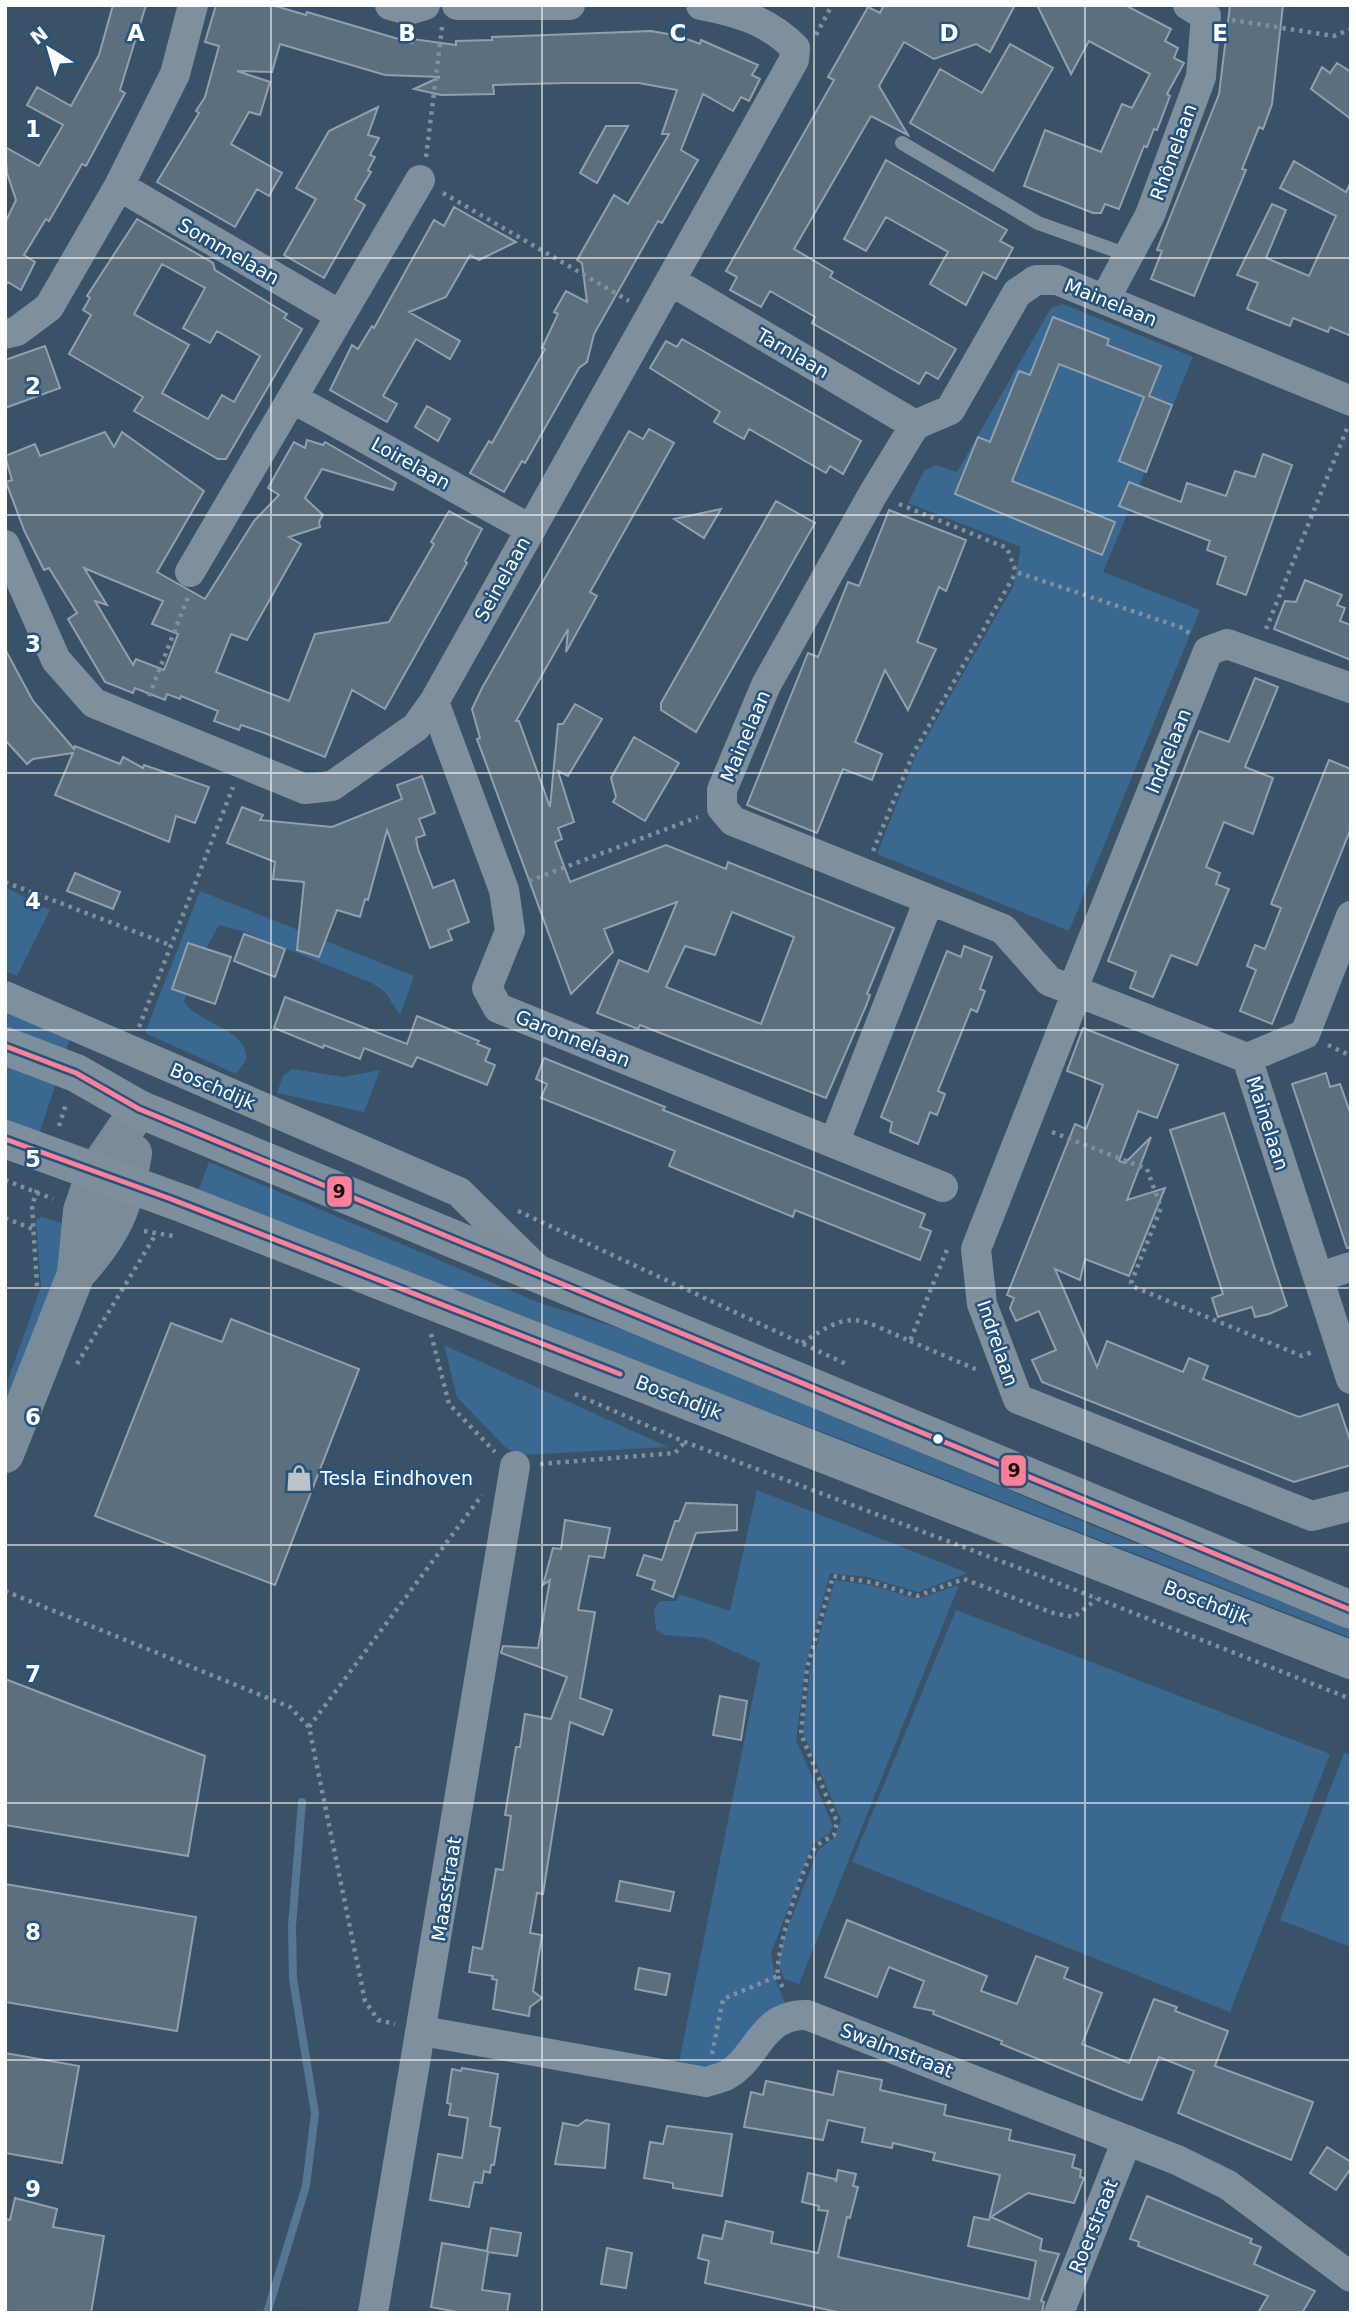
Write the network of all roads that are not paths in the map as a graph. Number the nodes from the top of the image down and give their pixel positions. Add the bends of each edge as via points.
1 (193, 5) edge
2 (390, 5) edge
3 (570, 5) edge
4 (701, 5) edge
5 (441, 10) edge
6 (1197, 11) edge
7 (902, 144) dead end
8 (419, 180) road end
9 (119, 186) junction
10 (1128, 255) junction
11 (671, 281) junction
12 (1105, 299) junction
13 (340, 315) junction
14 (5, 334) edge
15 (292, 398) junction
16 (1351, 401) edge
17 (915, 425) junction
18 (530, 529) junction
19 (5, 545) edge
20 (190, 572) road end
21 (1351, 688) edge
22 (434, 702) junction
23 (929, 900) junction
24 (1351, 916) edge
25 (1075, 992) junction
26 (5, 996) edge
27 (5, 1046) edge
28 (1247, 1058) junction
29 (139, 1108) junction
30 (5, 1139) edge
31 (834, 1143) junction
32 (112, 1179) junction
33 (943, 1187) dead end
34 (1351, 1267) edge
35 (545, 1277) junction
36 (1318, 1277) junction
37 (1351, 1379) edge
38 (5, 1454) edge
39 (511, 1465) road end
40 (1351, 1506) edge
41 (1351, 1610) edge
42 (1351, 1660) edge
43 (423, 2031) junction
44 (1127, 2140) junction
45 (1351, 2277) edge
46 (373, 2313) edge
47 (1059, 2313) edge

1 - 9 street via 175,74
2 - 5 street
3 - 5 street
4 - 11 street, Seinelaan via 735,11 777,29 795,48 794,60
6 - 10 street, Rhônelaan via 1201,77 1150,215
7 - 10 lane via 1038,223
8 - 13 street
9 - 13 street, Sommelaan
9 - 14 street via 49,307 17,331
10 - 12 street, Rhônelaan
11 - 17 street, Tarnlaan
11 - 18 street, Seinelaan
12 - 16 street, Mainelaan
12 - 17 street, Mainelaan via 1057,280 1036,280 1017,293 950,410
13 - 15 street
15 - 18 street, Loirelaan
15 - 20 street
17 - 23 street, Mainelaan via 766,685 722,790 722,808 733,821
18 - 22 street, Seinelaan
19 - 22 street, Seinelaan via 56,660 94,703 305,789 332,786 416,727
21 - 25 street, Indrelaan via 1227,644 1208,651
22 - 31 street, Garonnelaan via 504,890 510,932 487,988 498,1008
23 - 25 street, Mainelaan via 1003,929 1049,981
23 - 31 street
24 - 28 street via 1305,1034
25 - 28 street, Mainelaan
25 - 40 street, Indrelaan via 976,1250 982,1304 1018,1399 1312,1516
26 - 35 street, Boschdijk via 459,1192
27 - 29 main road, Boschdijk via 76,1073
28 - 36 street, Mainelaan
29 - 32 street
29 - 35 main road, Boschdijk
30 - 32 main road, Boschdijk
31 - 33 street, Garonnelaan
32 - 38 street via 82,1211 76,1274
32 - 42 main road, Boschdijk
34 - 36 street
35 - 41 main road, Boschdijk
36 - 37 street, Mainelaan
39 - 43 street, Maasstraat
43 - 44 street, Swalmstraat via 706,2082 729,2075 777,2021 793,2014 807,2015
43 - 46 street, Maasstraat
44 - 45 street, Swalmstraat via 1228,2185
44 - 47 street, Roerstraat

